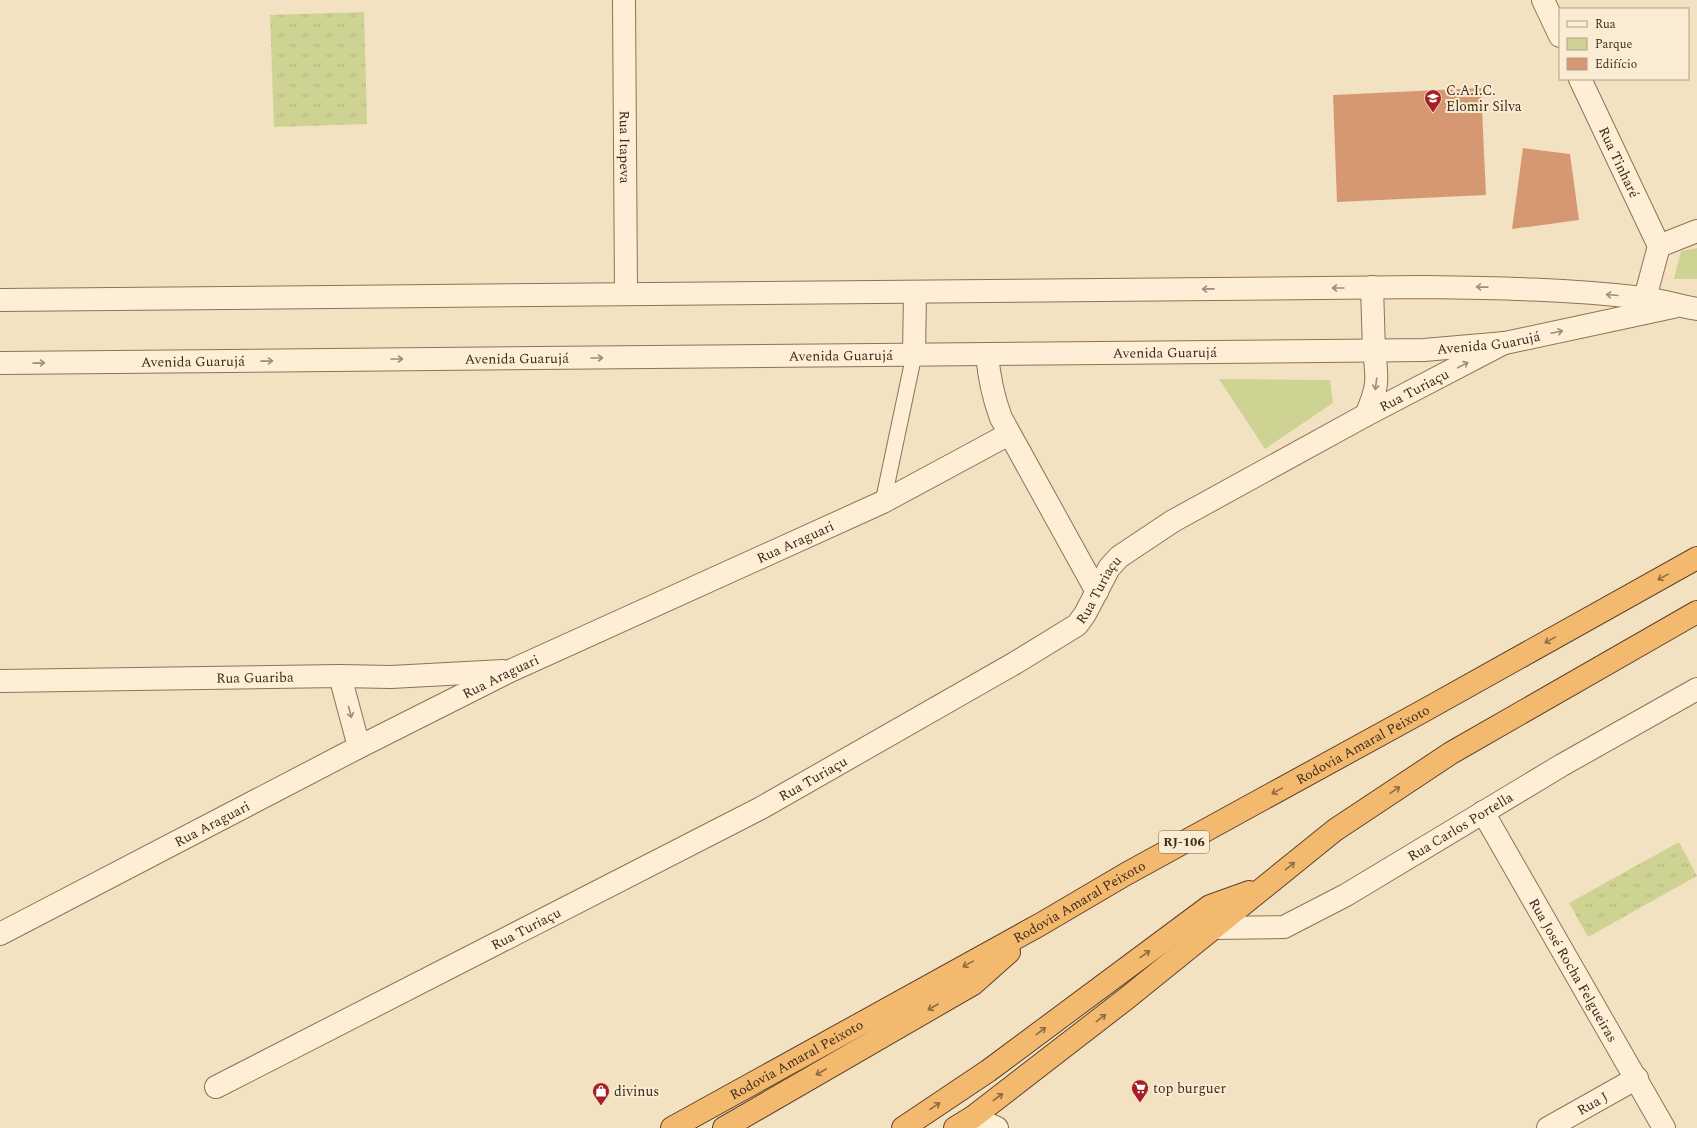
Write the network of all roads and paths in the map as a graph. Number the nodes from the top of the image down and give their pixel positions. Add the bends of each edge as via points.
1 (624, 0) edge
2 (1542, 0) edge
3 (1559, 34) edge
4 (1580, 80) edge
5 (1697, 231) edge
6 (1659, 246) junction
7 (1372, 287) junction
8 (914, 292) junction
9 (626, 294) junction
10 (1645, 298) junction
11 (0, 300) edge
12 (1687, 307) edge
13 (1505, 343) junction
14 (1374, 351) junction
15 (987, 354) junction
16 (914, 355) junction
17 (0, 363) edge
18 (1366, 415) junction
19 (1009, 434) junction
20 (883, 502) junction
21 (1697, 558) edge
22 (1097, 592) junction
23 (1697, 612) edge
24 (510, 671) junction
25 (340, 676) junction
26 (0, 681) edge
27 (1697, 689) edge
28 (359, 747) junction
29 (1483, 812) junction
30 (1266, 885) junction
31 (1041, 924) junction
32 (1213, 928) junction
33 (0, 934) edge
34 (1636, 1078) junction
35 (216, 1087) dead end
36 (964, 1122) edge
37 (672, 1128) edge
38 (724, 1128) edge
39 (903, 1128) edge
40 (997, 1128) edge
41 (1548, 1128) edge
42 (1664, 1128) edge

1 - 9 street, Rua Itapeva
2 - 3 street
4 - 6 street, Rua Tinharé
5 - 6 street
6 - 10 street
7 -> 8 street, Avenida Guarujá
10 -> 7 street, Avenida Guarujá via 1514,288
7 - 14 street, Rua Turiaçu
8 - 9 street, Avenida Guarujá
8 - 16 street
9 - 11 street, Avenida Guarujá
10 - 12 street, Avenida Guarujá
13 -> 12 street, Avenida Guarujá
13 - 14 street, Avenida Guarujá via 1424,350
18 -> 13 street, Rua Turiaçu
14 - 15 street, Avenida Guarujá
14 -> 18 street, Rua Turiaçu via 1378,374 1377,386
15 - 16 street, Avenida Guarujá
15 - 19 street via 993,397
17 -> 16 street, Avenida Guarujá
16 - 20 lane
18 - 22 street, Rua Turiaçu via 1173,521 1119,557 1109,568
19 - 20 street, Rua Araguari
19 - 22 street
20 - 24 street, Rua Araguari
21 -> 31 highway, Rodovia Amaral Peixoto / RJ-106 via 1126,874
22 - 35 street, Rua Turiaçu via 1077,625 1066,633 761,808
30 -> 23 highway via 1335,830 1451,753
24 - 25 street, Rua Guariba via 391,677
24 - 28 street, Rua Araguari
25 - 26 street, Rua Guariba
25 -> 28 street
27 - 29 street, Rua Carlos Portella
28 - 33 street, Rua Araguari
29 - 32 street, Rua Carlos Portella via 1346,895 1284,927
29 - 34 street, Rua José Rocha Felgueiras
30 - 32 highway
39 -> 30 highway via 988,1071 1210,906
31 -> 37 highway, Rodovia Amaral Peixoto / RJ-106
31 -> 38 highway via 973,984
36 -> 32 highway via 1127,998
34 - 41 street, Rua J
34 - 42 street, Rua José Rocha Felgueiras
36 - 40 street

